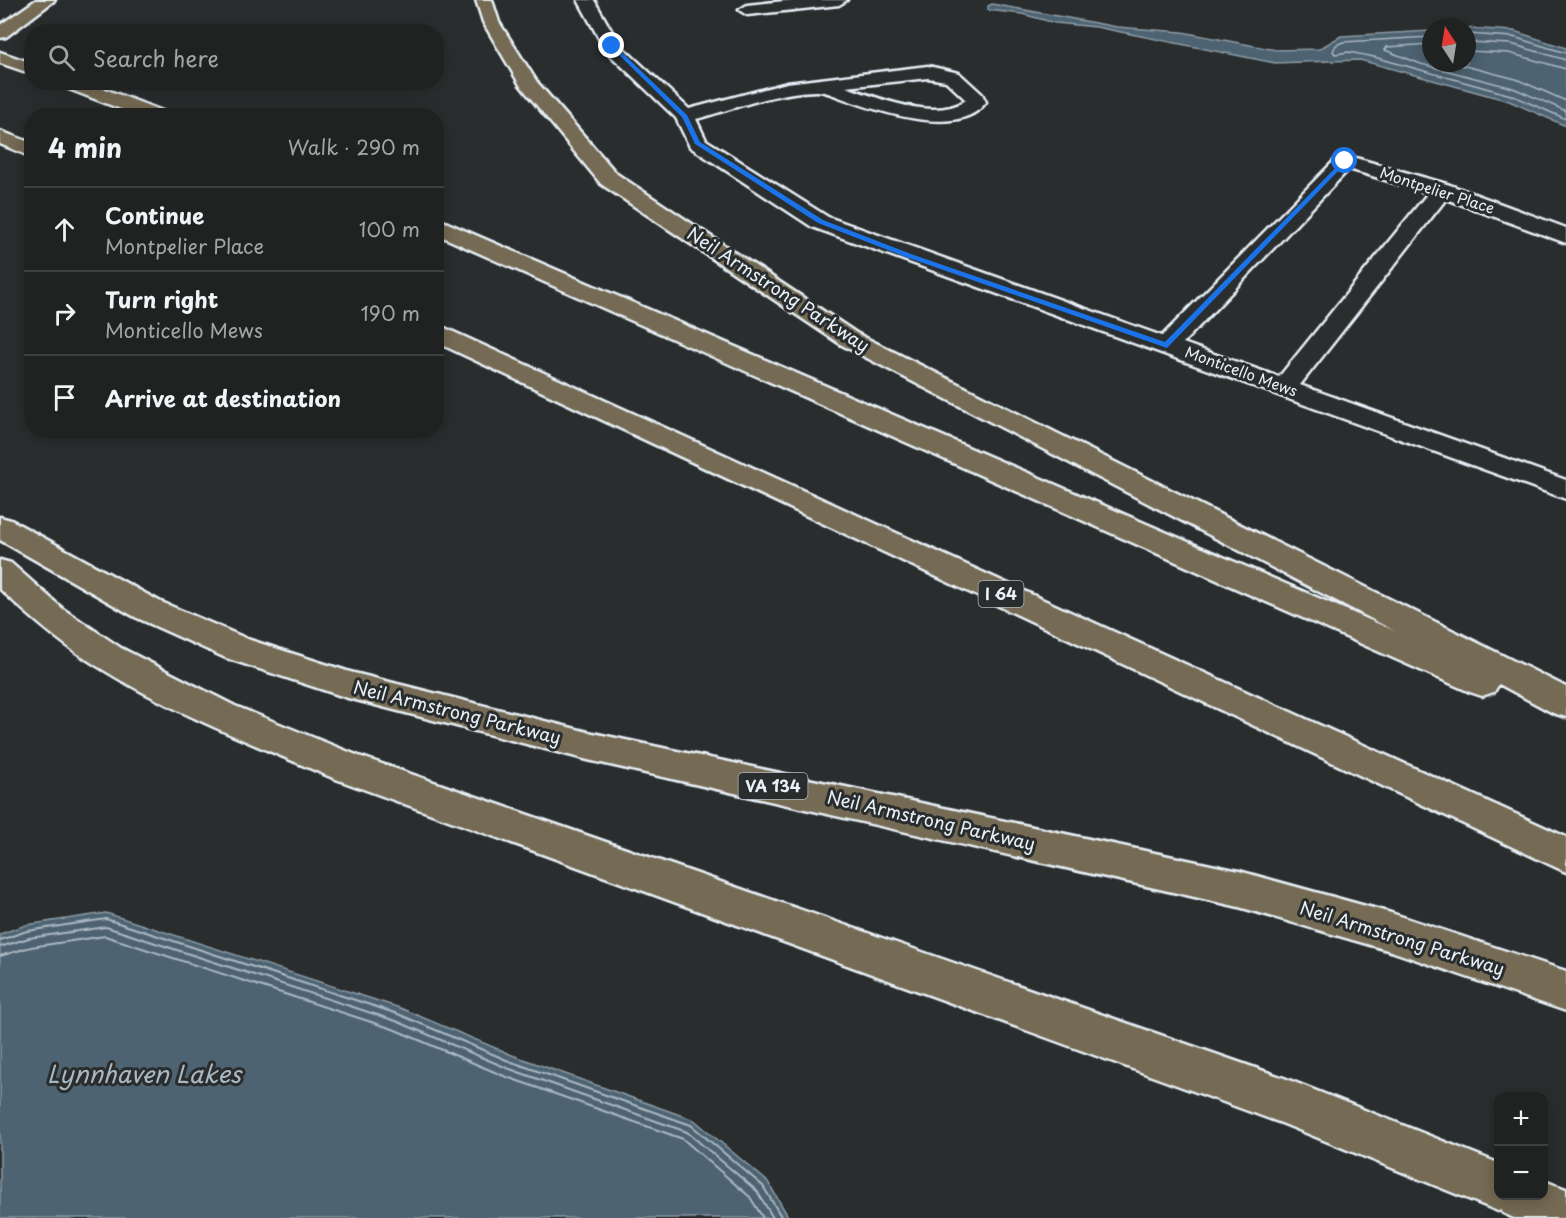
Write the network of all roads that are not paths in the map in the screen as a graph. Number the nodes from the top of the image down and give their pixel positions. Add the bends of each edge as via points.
1 (484, 0) edge
2 (586, 0) edge
3 (839, 0) edge
4 (43, 2) edge
5 (747, 10) dead end
6 (0, 33) edge
7 (0, 57) edge
8 (24, 66) edge
9 (819, 85) junction
10 (89, 90) edge
11 (137, 108) edge
12 (685, 116) junction
13 (0, 137) edge
14 (24, 148) edge
15 (1442, 190) junction
16 (444, 229) edge
17 (1566, 236) edge
18 (444, 336) edge
19 (1167, 345) junction
20 (1284, 388) junction
21 (1566, 490) edge
22 (0, 528) edge
23 (0, 571) edge
24 (1566, 703) edge
25 (1566, 720) edge
26 (1566, 855) edge
27 (1566, 991) edge
28 (1494, 1185) edge
29 (1530, 1200) edge
30 (1566, 1214) edge

1 - 24 highway, Neil Armstrong Parkway via 491,22 529,86 609,179 849,339
2 - 12 street, Monticello Mews via 612,46
3 - 5 street
4 - 6 highway
7 - 8 highway
9 - 9 street via 934,72 952,77 976,102 961,112 916,114
9 - 12 street
10 - 11 highway
12 - 19 street, Monticello Mews via 698,143 820,222
13 - 14 highway
15 - 17 street, Montpelier Place
15 - 19 street, Montpelier Place via 1345,161
15 - 20 street
16 - 25 highway
18 - 26 highway, I 64
19 - 20 street, Monticello Mews
20 - 21 street, Monticello Mews
22 - 27 highway, Neil Armstrong Parkway / VA 134 via 147,609 238,649 348,685 588,746 1239,890 1391,932
23 - 28 highway via 51,617 109,657 222,716 346,767 1284,1101
29 - 30 highway

